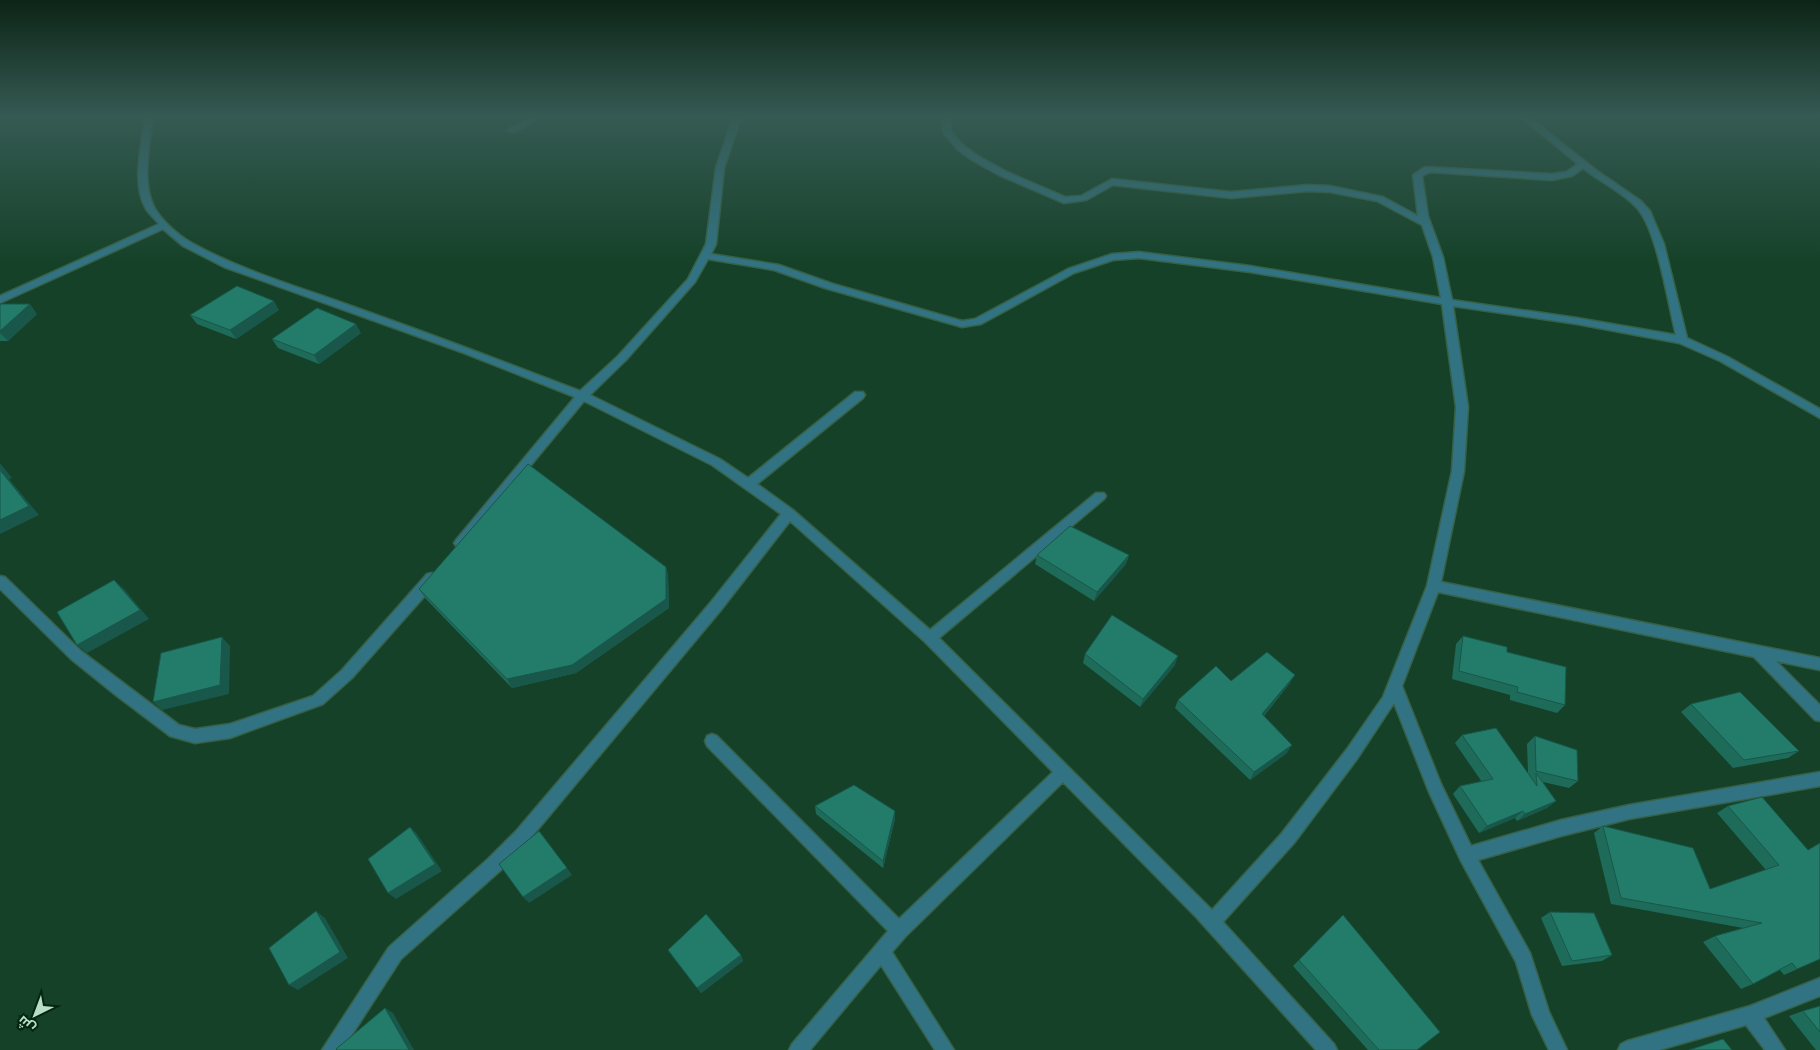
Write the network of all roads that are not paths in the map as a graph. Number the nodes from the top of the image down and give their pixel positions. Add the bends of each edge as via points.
1 (143, 166) edge
2 (721, 166) edge
3 (989, 166) edge
4 (1579, 166) edge
5 (1585, 166) edge
6 (1426, 224) junction
7 (164, 225) junction
8 (706, 256) junction
9 (0, 300) edge
10 (1447, 302) junction
11 (1682, 340) junction
12 (859, 395) dead end
13 (582, 396) junction
14 (1820, 414) edge
15 (749, 484) junction
16 (1100, 496) dead end
17 (789, 513) junction
18 (451, 554) edge
19 (439, 569) edge
20 (1434, 586) junction
21 (3, 589) edge
22 (930, 638) junction
23 (1758, 652) junction
24 (1820, 664) edge
25 (1396, 687) junction
26 (1820, 715) edge
27 (712, 741) dead end
28 (1063, 772) junction
29 (1820, 779) edge
30 (1467, 855) junction
31 (1212, 922) junction
32 (899, 931) junction
33 (882, 950) junction
34 (1820, 987) edge
35 (1750, 1015) junction
36 (331, 1050) edge
37 (798, 1050) edge
38 (945, 1050) edge
39 (1328, 1050) edge
40 (1558, 1050) edge
41 (1627, 1050) edge
42 (1776, 1050) edge

1 - 7 street via 144,190 150,208
2 - 8 street via 715,223
3 - 6 street via 1064,200 1083,198 1112,182 1231,195 1330,189 1380,199
4 - 6 street via 1569,174 1552,177 1428,169 1417,175
5 - 11 street via 1638,203 1647,213 1659,244
6 - 10 street via 1438,257
7 - 9 street
7 - 13 street via 186,244 226,266 468,351
8 - 10 street via 776,268 962,324 977,322 996,313 1071,270 1112,257 1139,255 1250,269
8 - 13 street via 680,294 622,358
10 - 11 street
10 - 20 street via 1462,406 1458,471
11 - 14 street via 1724,358
12 - 15 street
13 - 15 street via 716,462
13 - 18 street
15 - 17 street
16 - 22 street
17 - 22 street
17 - 36 street via 716,606 523,835 395,953
19 - 21 street via 395,622 329,692 302,707 230,731 195,736 175,731 122,692
20 - 23 street
20 - 25 street
22 - 28 street
23 - 24 street
23 - 26 street
25 - 30 street via 1434,788
25 - 31 street via 1352,754 1288,838
27 - 32 street
28 - 31 street
28 - 32 street
29 - 30 street via 1629,812
30 - 40 street via 1524,959 1541,1015
31 - 39 street
32 - 33 street
33 - 37 street
33 - 38 street
34 - 35 street
35 - 41 street
35 - 42 street

